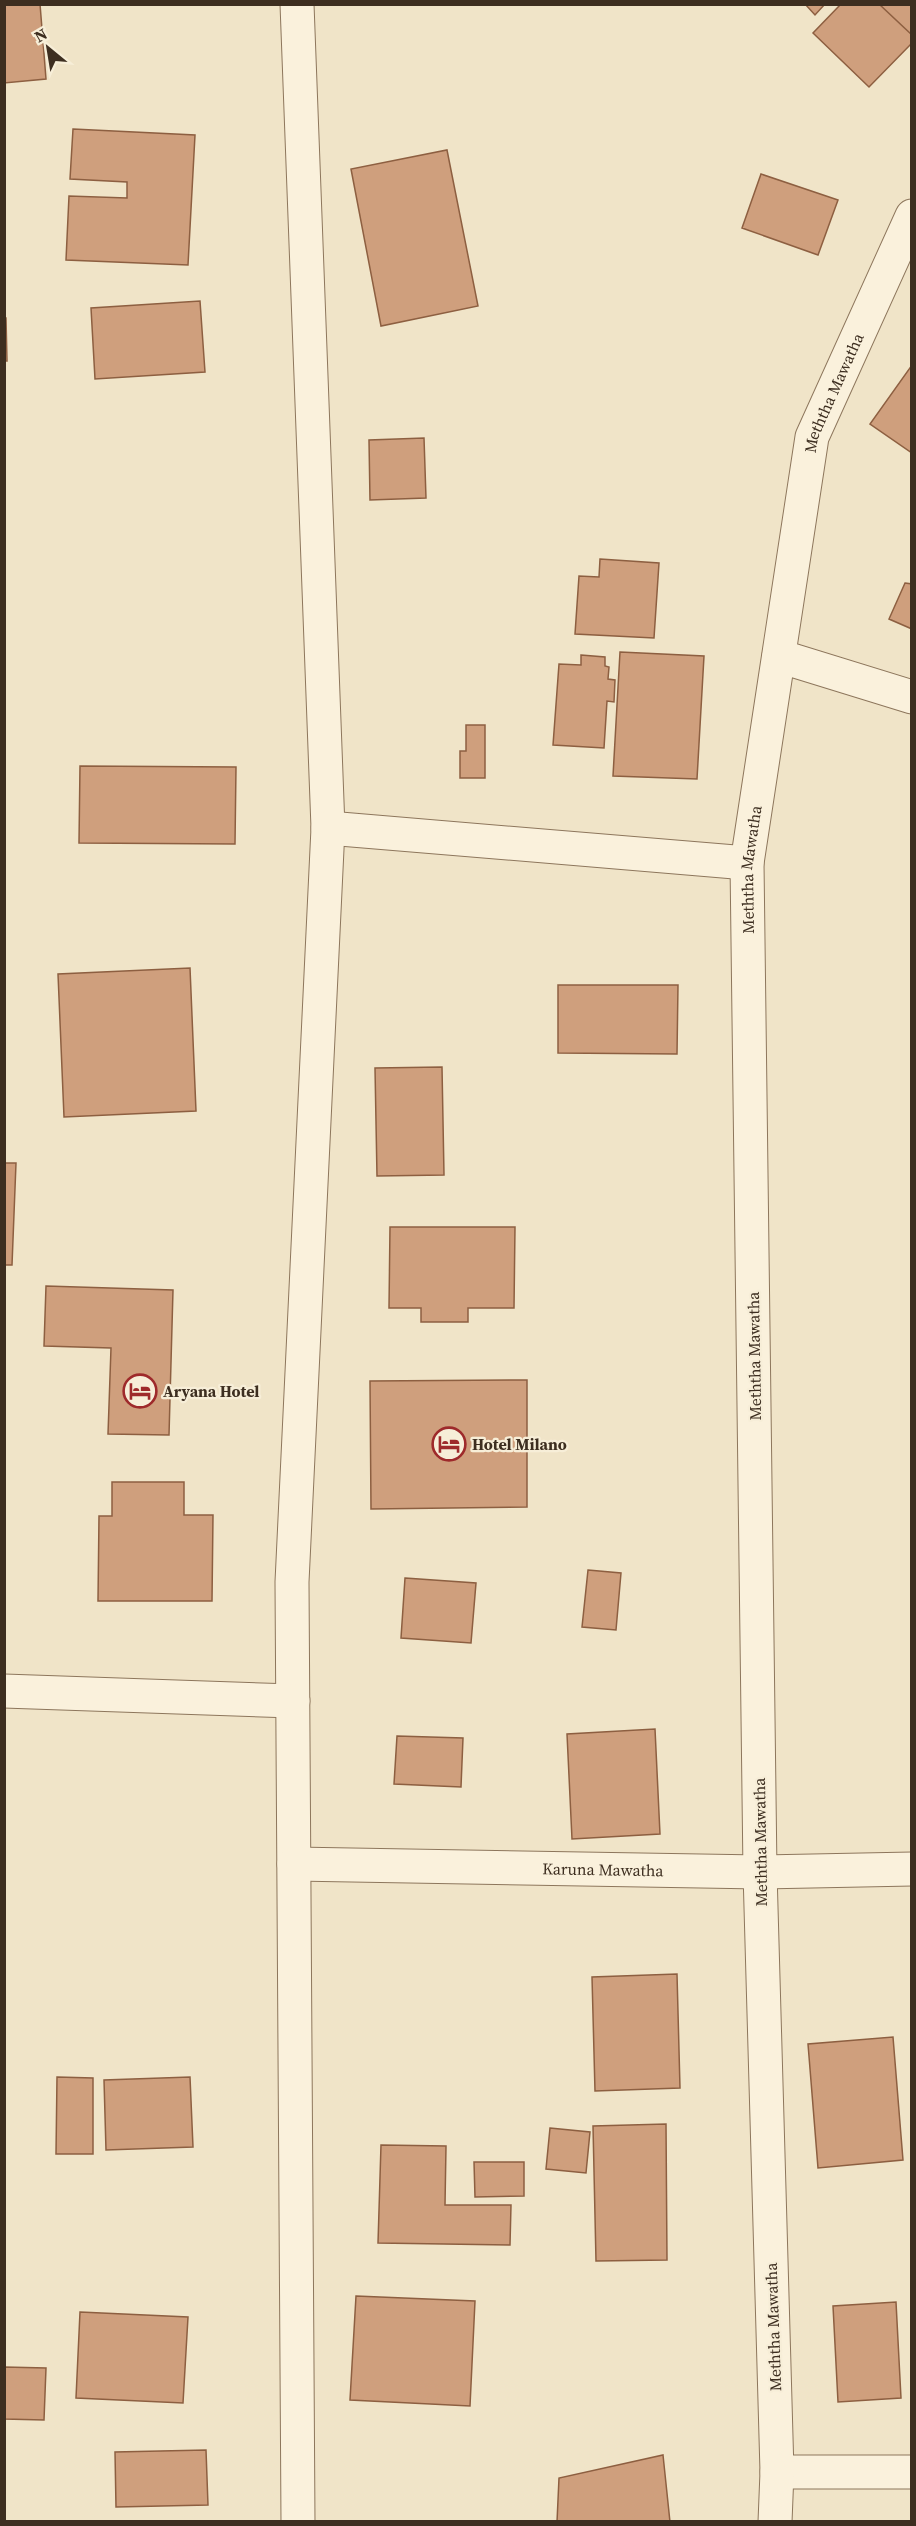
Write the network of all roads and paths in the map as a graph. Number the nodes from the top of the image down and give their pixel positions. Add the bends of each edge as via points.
1 (297, 4) edge
2 (912, 216) edge
3 (779, 656) junction
4 (912, 697) edge
5 (328, 828) junction
6 (747, 863) junction
7 (4, 1691) edge
8 (293, 1701) junction
9 (294, 1864) junction
10 (912, 1869) edge
11 (760, 1872) junction
12 (777, 2472) junction
13 (912, 2472) edge
14 (298, 2522) edge
15 (775, 2522) edge

1 - 5 street
2 - 3 street, Meththa Mawatha via 812,437
3 - 4 street
3 - 6 street, Meththa Mawatha
5 - 6 street
5 - 8 street via 293,1570
6 - 11 street, Meththa Mawatha
7 - 8 street
8 - 9 street
9 - 11 street, Karuna Mawatha
9 - 14 street
10 - 11 street, Karuna Mawatha
11 - 12 street, Meththa Mawatha
12 - 13 street
12 - 15 street, Meththa Mawatha

